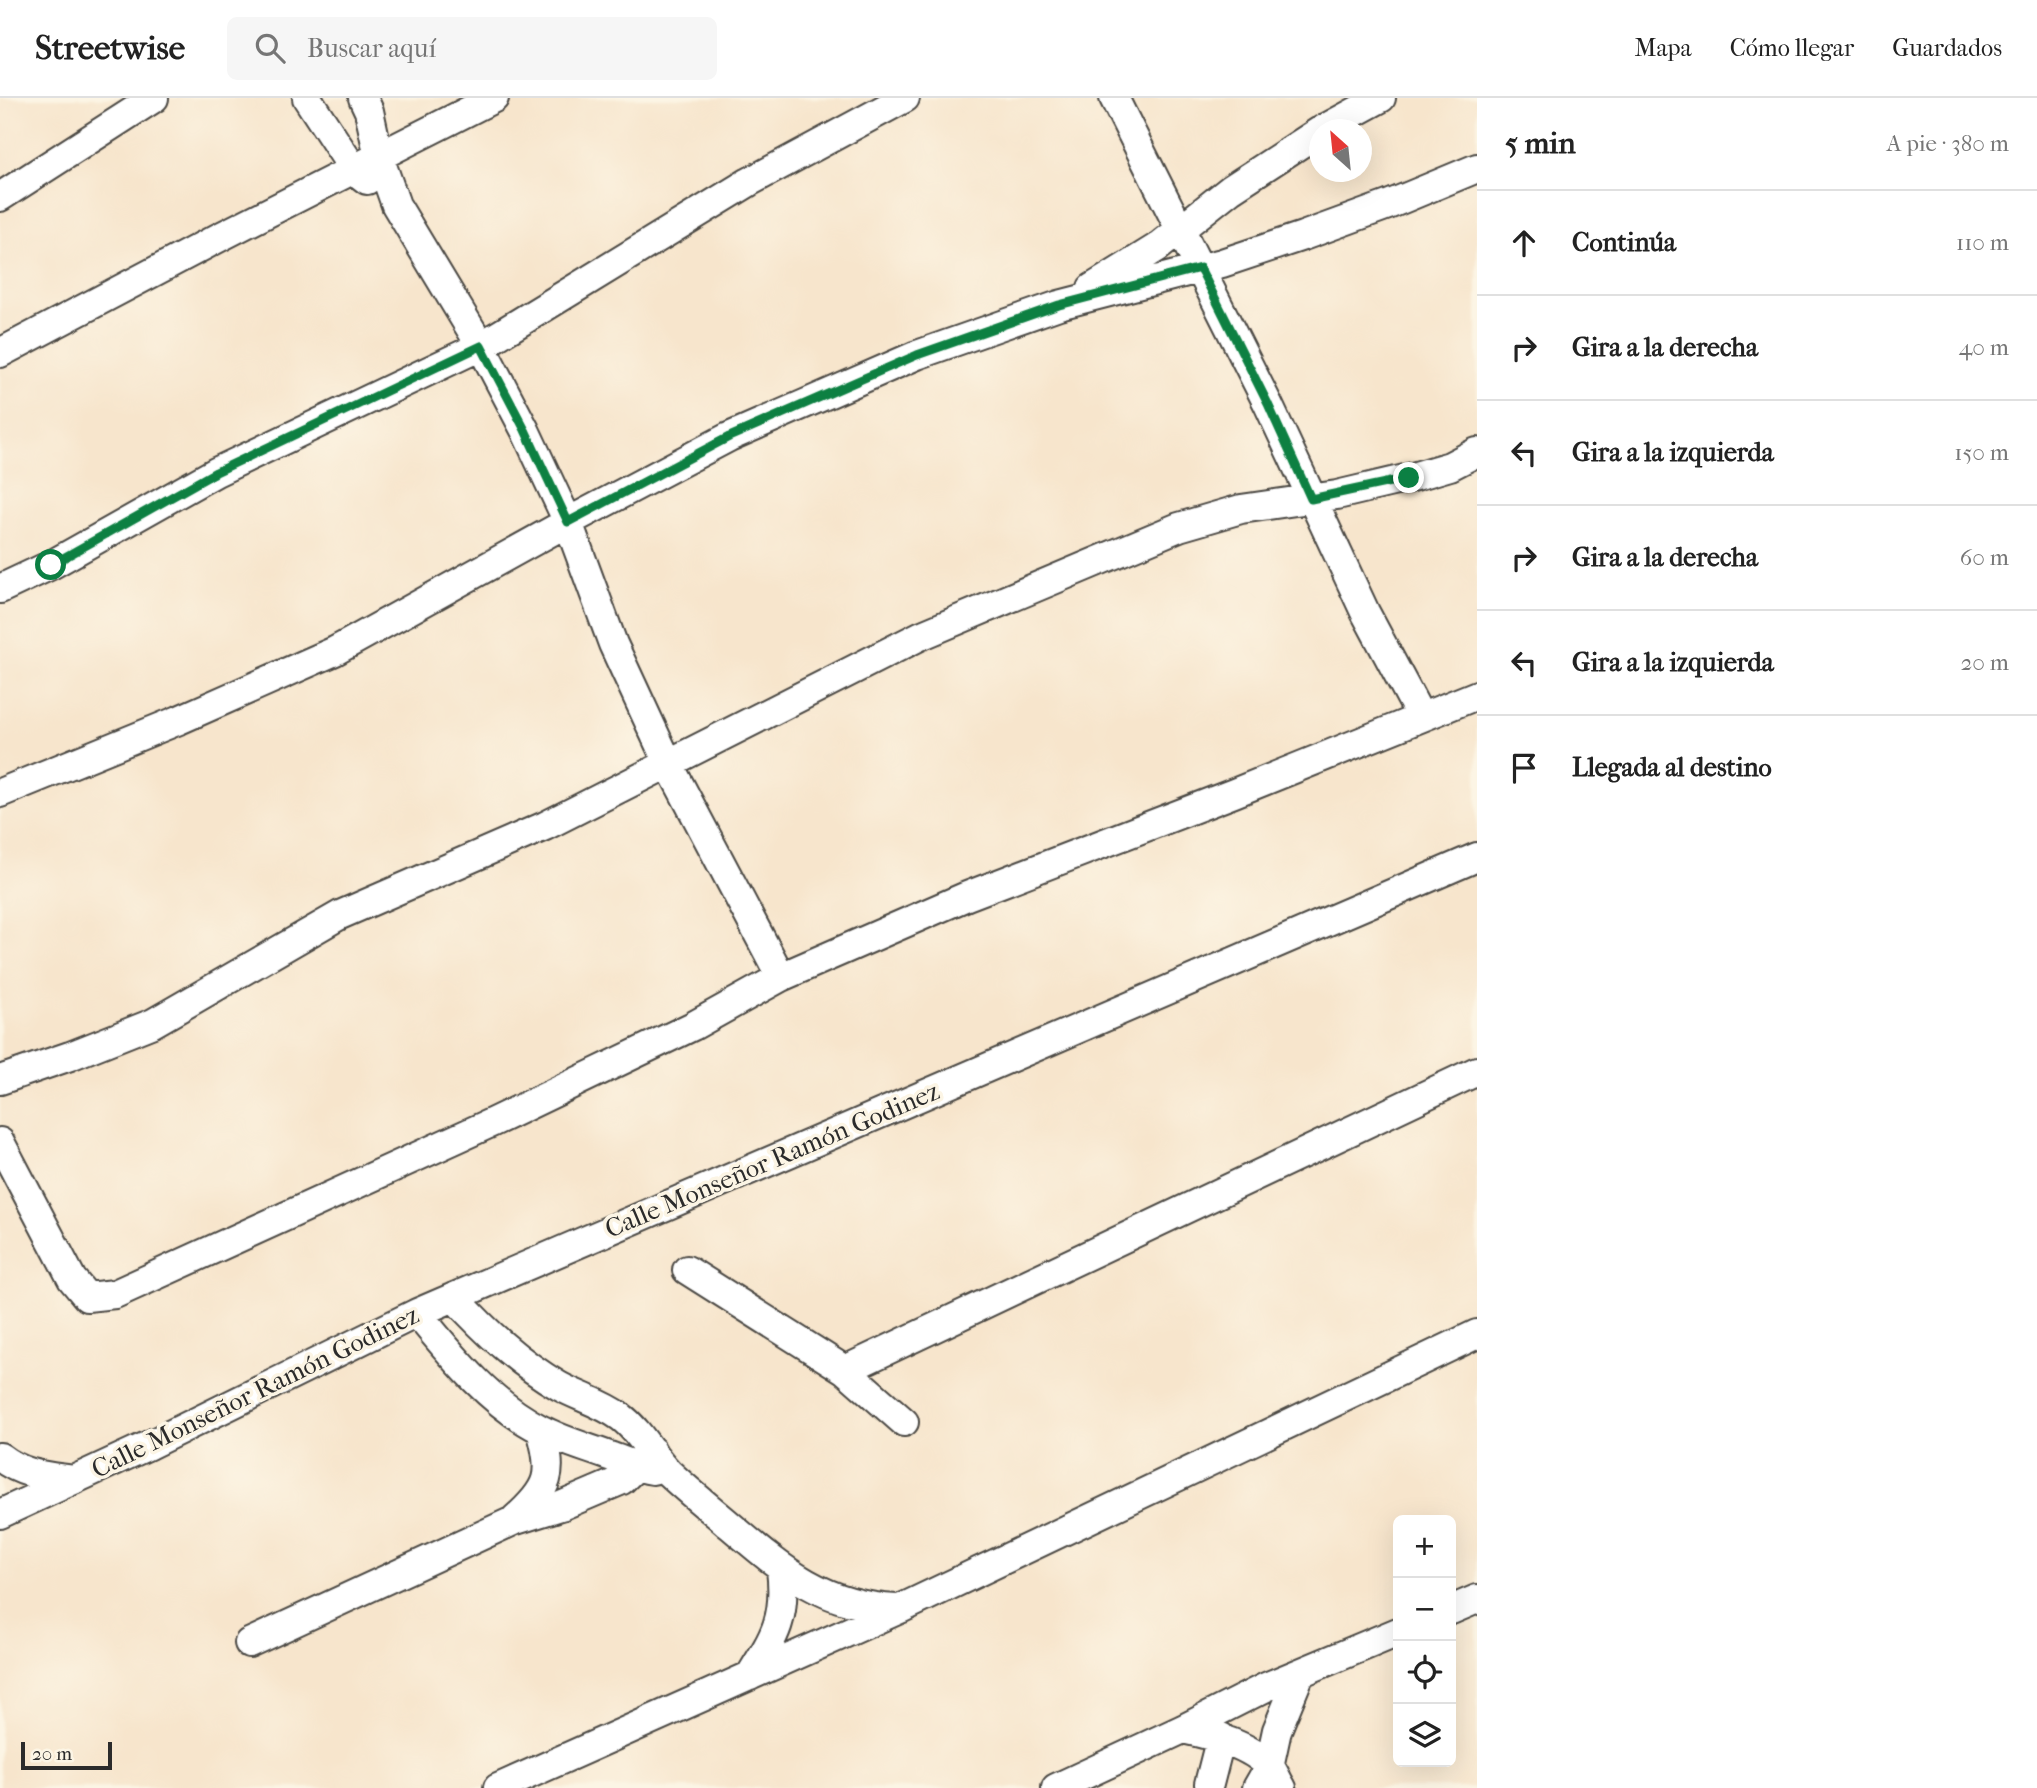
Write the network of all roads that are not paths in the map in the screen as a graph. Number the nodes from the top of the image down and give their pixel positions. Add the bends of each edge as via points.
1 (153, 98) edge
2 (307, 98) edge
3 (363, 98) edge
4 (494, 98) edge
5 (905, 98) edge
6 (1114, 98) edge
7 (1381, 98) edge
8 (1342, 119) edge
9 (1309, 138) edge
10 (379, 157) junction
11 (1477, 168) edge
12 (355, 170) junction
13 (0, 197) edge
14 (396, 205) junction
15 (1179, 230) junction
16 (1200, 268) junction
17 (1059, 305) junction
18 (481, 346) junction
19 (0, 353) edge
20 (1477, 452) edge
21 (1311, 499) junction
22 (568, 522) junction
23 (0, 589) edge
24 (1477, 695) edge
25 (1421, 717) junction
26 (668, 763) junction
27 (0, 793) edge
28 (1477, 857) edge
29 (781, 977) junction
30 (1477, 1071) edge
31 (0, 1080) edge
32 (0, 1142) edge
33 (688, 1270) dead end
34 (454, 1297) junction
35 (417, 1313) junction
36 (1477, 1334) edge
37 (494, 1338) junction
38 (464, 1367) junction
39 (845, 1370) junction
40 (904, 1422) dead end
41 (541, 1430) junction
42 (0, 1457) edge
43 (652, 1463) junction
44 (74, 1480) junction
45 (0, 1514) edge
46 (513, 1521) junction
47 (781, 1569) junction
48 (1477, 1599) edge
49 (1456, 1608) edge
50 (900, 1609) junction
51 (1393, 1634) edge
52 (249, 1643) dead end
53 (1300, 1674) junction
54 (750, 1676) junction
55 (1183, 1729) junction
56 (1221, 1737) junction
57 (1270, 1781) edge
58 (1202, 1787) edge
59 (498, 1788) edge
60 (1056, 1788) edge

1 - 13 street
2 - 12 street
3 - 10 street
4 - 10 street
5 - 18 street via 750,182
6 - 15 street
7 - 8 street
9 - 15 street via 1242,181
10 - 12 street
10 - 14 street
11 - 16 street via 1303,236
12 - 14 street
12 - 19 street
14 - 18 street
15 - 16 street
15 - 17 street via 1124,270
16 - 17 street
16 - 21 street
17 - 22 street via 917,355 729,437
18 - 22 street
18 - 23 street via 216,472
20 - 21 street via 1409,478
21 - 25 street
21 - 26 street via 1210,517 1148,539 919,636
22 - 26 street via 613,644
22 - 27 street via 335,651
24 - 25 street
25 - 29 street via 967,896
26 - 29 street
26 - 31 street via 545,826 340,915 153,1023
28 - 34 street, Calle Monseñor Ramón Godinez
29 - 32 street via 693,1026 506,1116 115,1294 87,1297 72,1279
30 - 39 street
33 - 39 street
34 - 35 street, Calle Monseñor Ramón Godinez
34 - 37 street
35 - 38 street
35 - 44 street, Calle Monseñor Ramón Godinez
36 - 50 street
37 - 38 street
37 - 43 street via 534,1371 622,1418
38 - 41 street via 515,1414
39 - 40 street
41 - 43 street
41 - 46 street via 548,1453 548,1477 533,1502
42 - 44 street via 26,1473
43 - 46 street via 561,1506
43 - 47 street
44 - 45 street, Calle Monseñor Ramón Godinez
46 - 52 street
47 - 50 street via 852,1603
47 - 54 street via 782,1616
48 - 49 street
50 - 54 street
51 - 53 street
53 - 55 street
53 - 57 street via 1277,1730
54 - 59 street
55 - 56 street
55 - 60 street
56 - 57 street via 1240,1746
56 - 58 street

